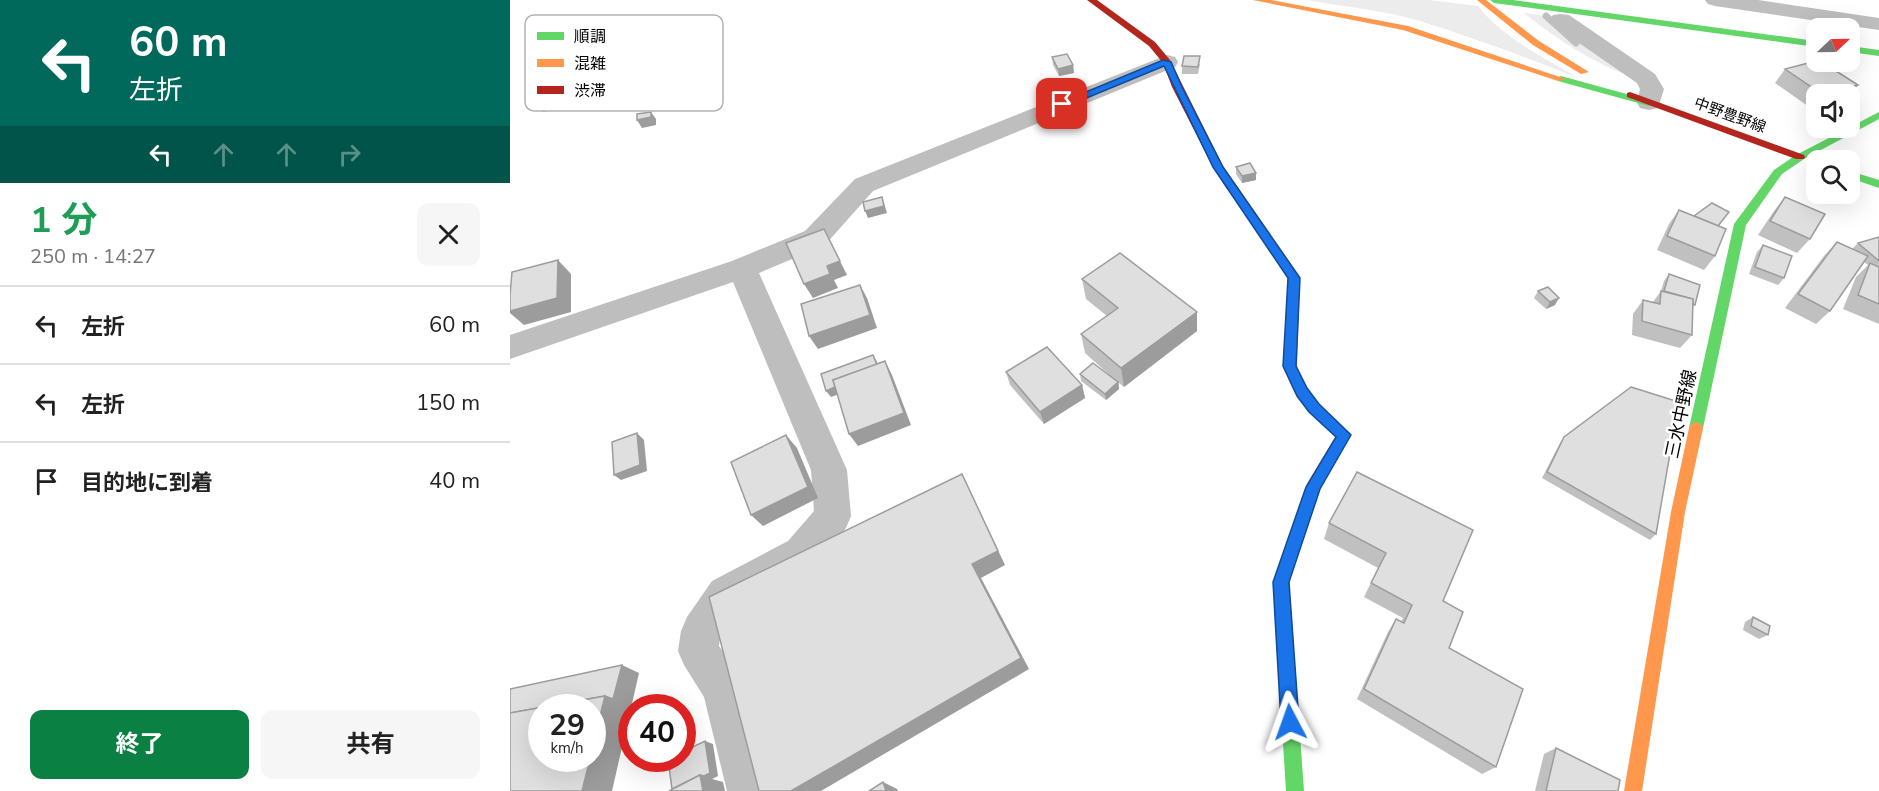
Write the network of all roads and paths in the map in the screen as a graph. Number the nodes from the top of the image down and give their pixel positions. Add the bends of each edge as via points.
1 (1091, 0) edge
2 (1257, 0) edge
3 (1481, 0) edge
4 (1494, 0) edge
5 (1715, 0) edge
6 (1561, 20) dead end
7 (1879, 24) edge
8 (1806, 43) edge
9 (1860, 50) edge
10 (1879, 53) edge
11 (1167, 62) junction
12 (1649, 103) junction
13 (1879, 115) edge
14 (1800, 157) junction
15 (1806, 159) edge
16 (1860, 177) edge
17 (1879, 184) edge
18 (742, 268) junction
19 (510, 347) edge
20 (750, 791) edge
21 (1294, 791) edge
22 (1633, 791) edge

1 - 11 main road via 1152,44
2 - 12 main road via 1405,27 1583,86
3 - 12 main road via 1556,57
4 - 8 main road
5 - 7 street
6 - 12 street via 1647,79 1652,89
9 - 10 main road
11 - 18 street via 864,185 815,238
11 - 21 main road via 1218,167 1294,278 1290,366 1314,408 1344,435 1313,487 1281,582
12 - 14 main road, 中野豊野線
13 - 14 main road, 三水中野線
14 - 15 main road, 中野豊野線
14 - 22 main road, 三水中野線 via 1778,172 1740,224 1678,512
16 - 17 main road
18 - 19 street
18 - 20 street via 829,470 833,516 801,554 726,594 701,631 698,651 723,688

